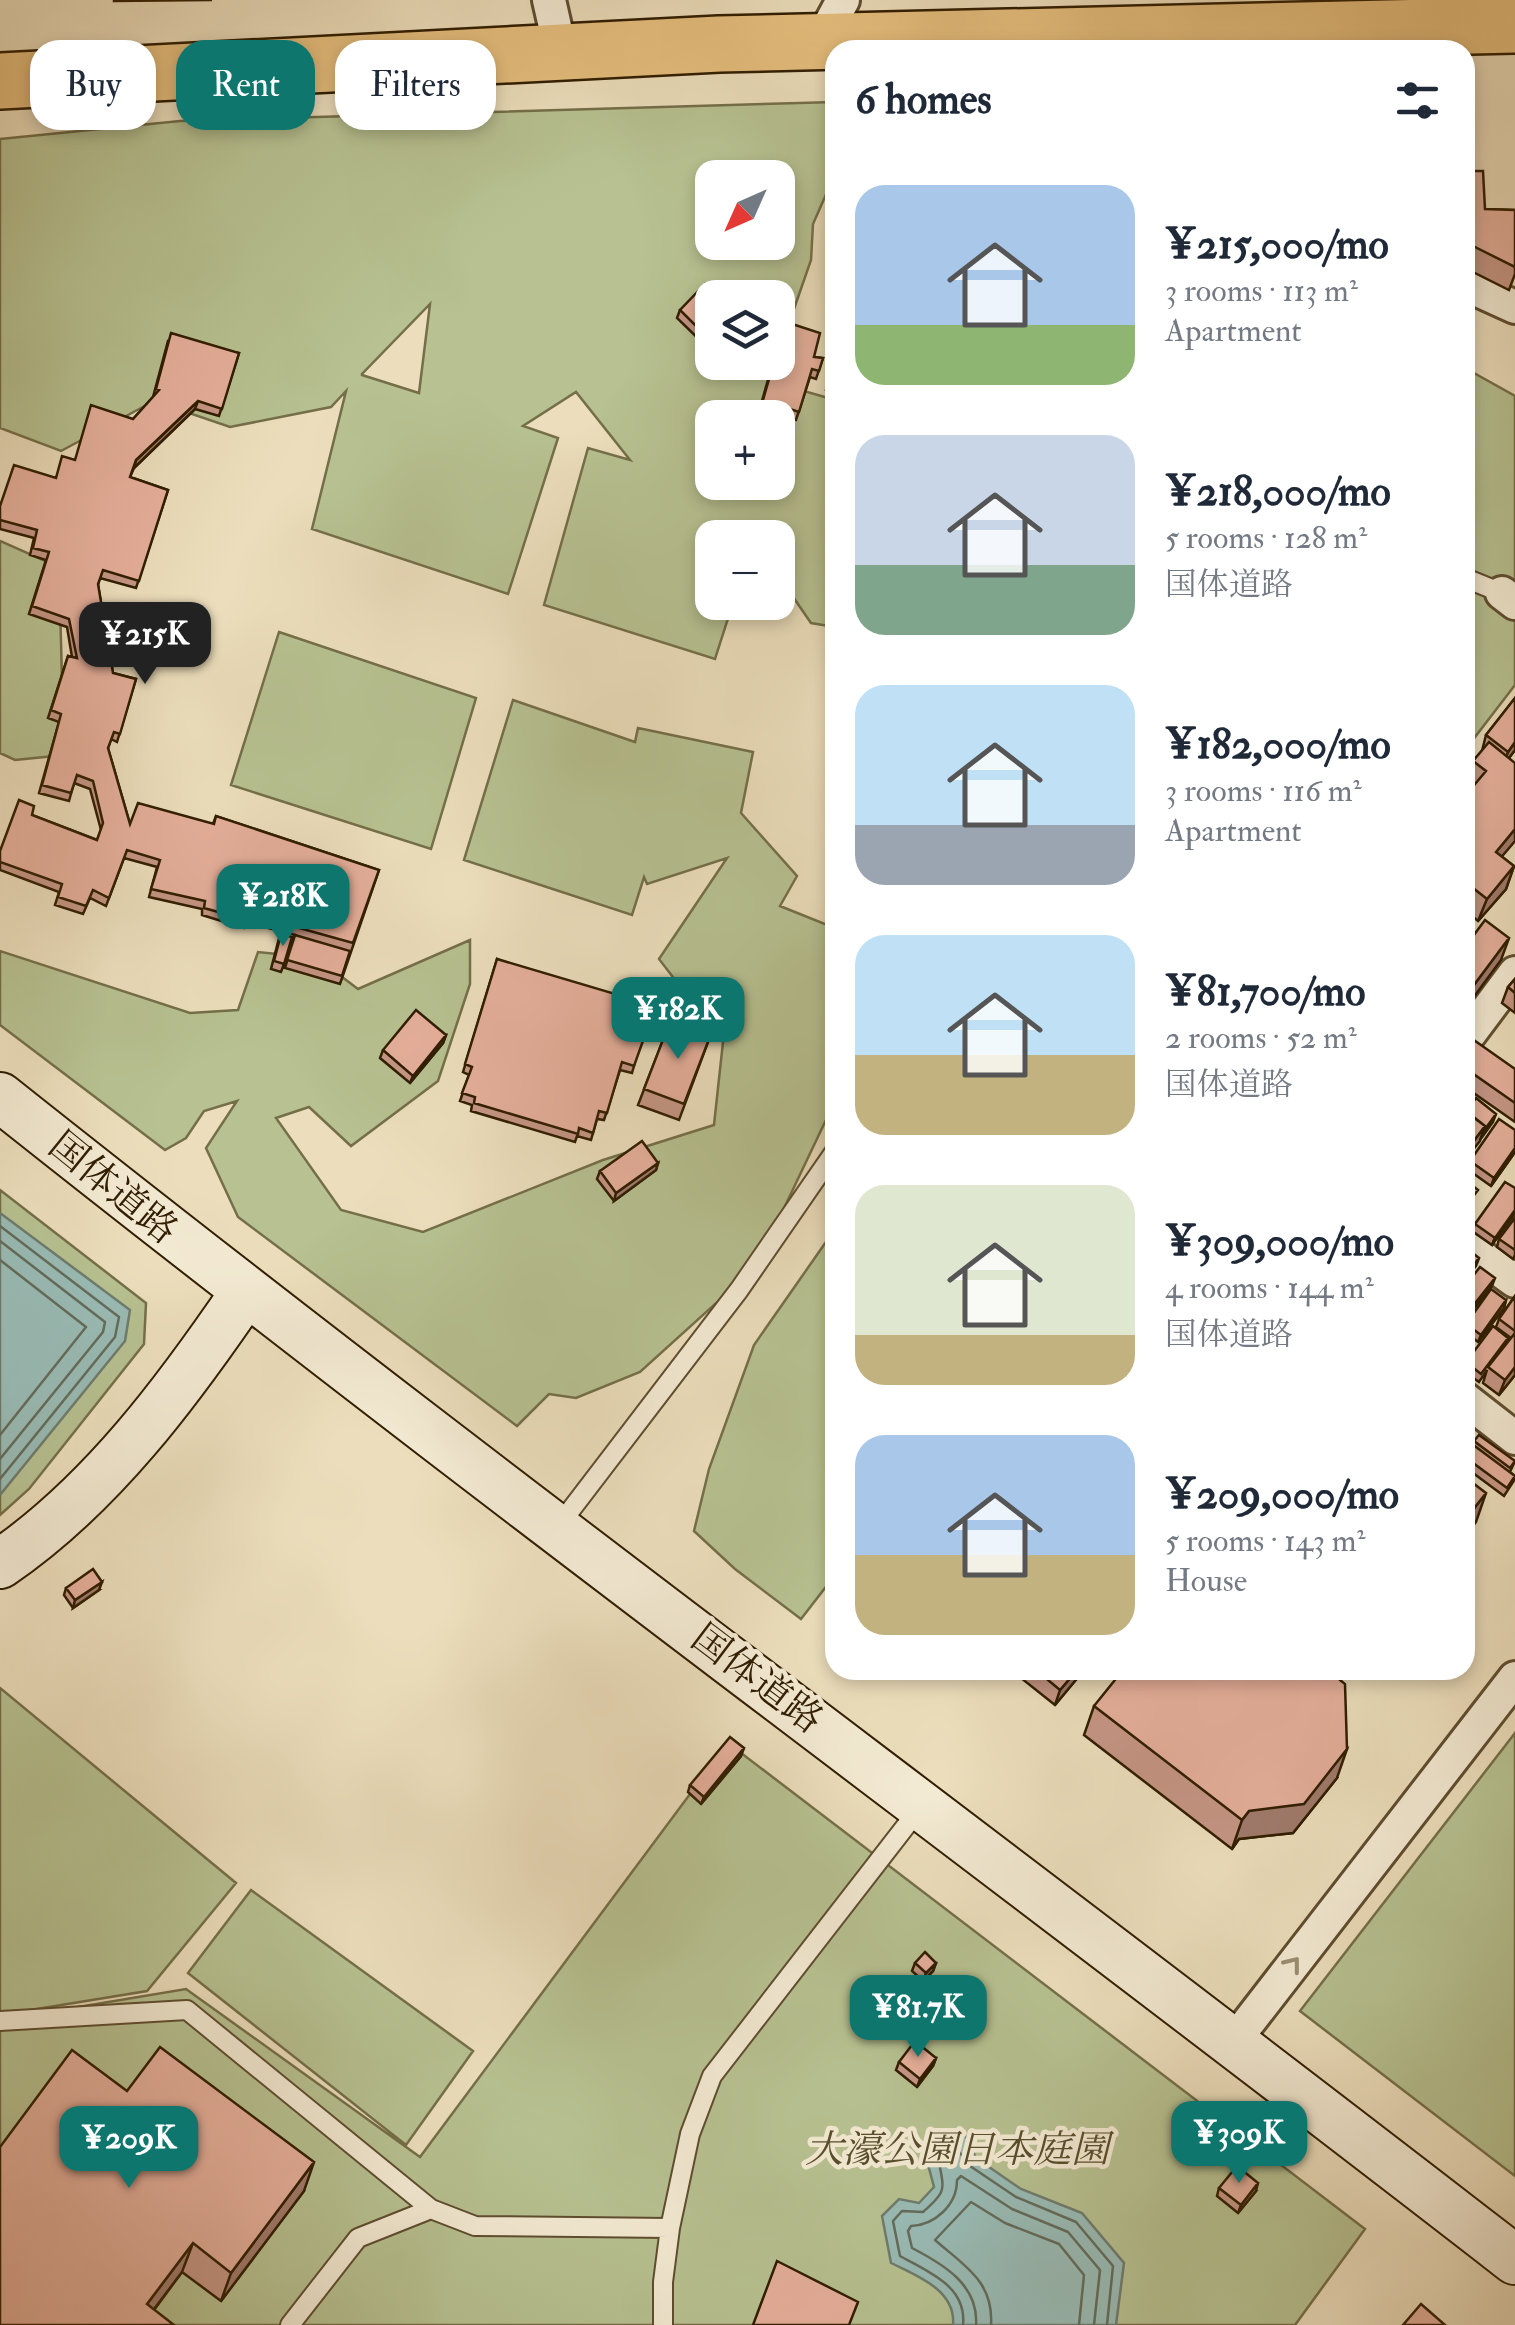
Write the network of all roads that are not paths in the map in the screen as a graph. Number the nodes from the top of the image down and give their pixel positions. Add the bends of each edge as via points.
1 (549, 0) edge
2 (1147, 17) edge
3 (832, 21) edge
4 (1515, 25) edge
5 (561, 53) junction
6 (0, 81) edge
7 (1475, 290) edge
8 (1515, 307) edge
9 (1475, 583) edge
10 (1508, 598) edge
11 (1515, 973) edge
12 (1475, 1027) edge
13 (0, 1097) edge
14 (825, 1165) edge
15 (1475, 1252) edge
16 (1515, 1281) edge
17 (246, 1291) junction
18 (1475, 1407) edge
19 (1515, 1438) edge
20 (557, 1528) junction
21 (0, 1564) edge
22 (1515, 1678) edge
23 (922, 1805) junction
24 (0, 2021) edge
25 (1234, 2042) junction
26 (431, 2209) junction
27 (670, 2228) junction
28 (1515, 2260) edge
29 (290, 2325) edge
30 (662, 2325) edge

1 - 5 street
2 - 3 highway
2 - 4 highway
3 - 5 highway
5 - 6 highway
7 - 8 street
9 - 10 lane
11 - 12 street
13 - 17 street, 国体道路
14 - 20 lane
15 - 16 street
17 - 20 street, 国体道路
17 - 21 street via 147,1424 48,1528
18 - 19 street
20 - 23 street, 国体道路
25 -> 22 street
23 - 25 street, 国体道路
23 - 27 lane via 712,2076 690,2134
24 - 26 lane via 187,2010
25 - 28 street, 国体道路
26 - 27 lane via 475,2226
26 - 29 lane via 358,2238
27 - 30 lane

